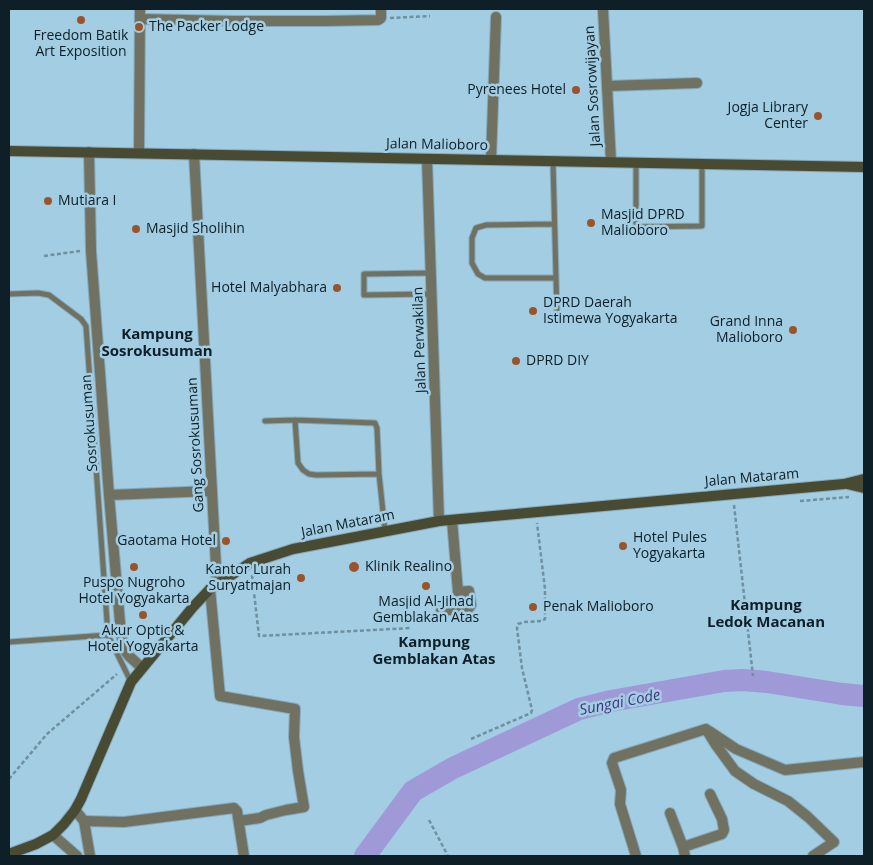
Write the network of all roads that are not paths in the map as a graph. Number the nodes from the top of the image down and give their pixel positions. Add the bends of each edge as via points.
1 (603, 9) edge
2 (140, 14) edge
3 (381, 14) edge
4 (496, 17) dead end
5 (697, 84) dead end
6 (607, 86) junction
7 (9, 150) edge
8 (89, 152) junction
9 (139, 153) junction
10 (194, 154) junction
11 (427, 159) junction
12 (491, 160) junction
13 (553, 161) junction
14 (611, 162) junction
15 (636, 163) junction
16 (702, 164) junction
17 (864, 168) edge
18 (554, 224) junction
19 (431, 273) junction
20 (556, 278) junction
21 (9, 294) edge
22 (432, 294) junction
23 (557, 316) dead end
24 (295, 420) junction
25 (265, 421) dead end
26 (379, 474) junction
27 (864, 478) edge
28 (844, 484) junction
29 (864, 488) edge
30 (212, 491) junction
31 (109, 495) junction
32 (452, 520) junction
33 (440, 521) junction
34 (385, 531) junction
35 (213, 587) junction
36 (441, 611) dead end
37 (108, 635) junction
38 (9, 642) edge
39 (142, 668) junction
40 (131, 682) junction
41 (706, 729) junction
42 (864, 762) edge
43 (710, 794) dead end
44 (75, 810) junction
45 (670, 813) dead end
46 (239, 820) junction
47 (84, 821) junction
48 (53, 835) junction
49 (684, 852) edge
50 (9, 854) edge
51 (77, 856) edge
52 (90, 856) edge
53 (244, 856) edge
54 (636, 856) edge
55 (813, 856) edge

1 - 6 street, Jalan Sosrowijayan
2 - 3 street via 233,21 378,20
2 - 9 street
4 - 12 street
5 - 6 street
6 - 14 street, Jalan Sosrowijayan
7 - 8 main road, Jalan Malioboro
8 - 9 main road, Jalan Malioboro
8 - 31 street, Sosrokusuman via 91,251
9 - 10 main road, Jalan Malioboro
10 - 11 main road, Jalan Malioboro
10 - 30 street, Gang Sosrokusuman
11 - 12 main road, Jalan Malioboro
11 - 19 street, Jalan Perwakilan
12 - 13 main road, Jalan Malioboro
13 - 14 main road, Jalan Malioboro
13 - 18 lane
14 - 15 main road, Jalan Malioboro
15 - 16 main road, Jalan Malioboro
15 - 16 lane via 636,227 702,226
16 - 17 main road, Jalan Malioboro
18 - 20 lane
18 - 20 lane via 476,228 472,238 472,263 478,274 485,278
19 - 22 street, Jalan Perwakilan
19 - 22 lane via 364,274 364,295
20 - 23 lane
21 - 37 lane via 49,295 86,326
22 - 33 street, Jalan Perwakilan
24 - 25 lane
24 - 26 lane via 298,463 309,474
24 - 26 lane via 375,423
26 - 34 lane
27 - 28 main road, Jalan Mataram
28 - 29 main road, Jalan Mataram
28 - 32 main road, Jalan Mataram
30 - 31 street
30 - 35 street, Gang Sosrokusuman
31 - 39 street, Sosrokusuman via 121,634 125,651
32 - 33 main road, Jalan Mataram
32 - 36 street via 458,592 469,591 471,605
33 - 34 main road, Jalan Mataram
34 - 35 main road, Jalan Mataram via 293,549 250,563
35 - 39 main road, Jalan Mataram
35 - 46 street, Gang Sosrokusuman via 220,696 295,709 294,737 304,807
37 - 38 lane
37 - 40 lane
39 - 40 main road, Jalan Mataram
40 - 44 main road, Jalan Mataram
41 - 42 street via 736,749 786,770
41 - 54 street via 614,758 612,763 622,790 620,804
41 - 55 street via 735,771 788,801 834,842
43 - 49 street via 724,830 722,834
44 - 47 street
44 - 48 main road, Jalan Mataram
45 - 49 street
46 - 47 street via 234,808 124,822
46 - 53 street
47 - 52 street
48 - 50 main road, Jalan Mataram
48 - 51 street

